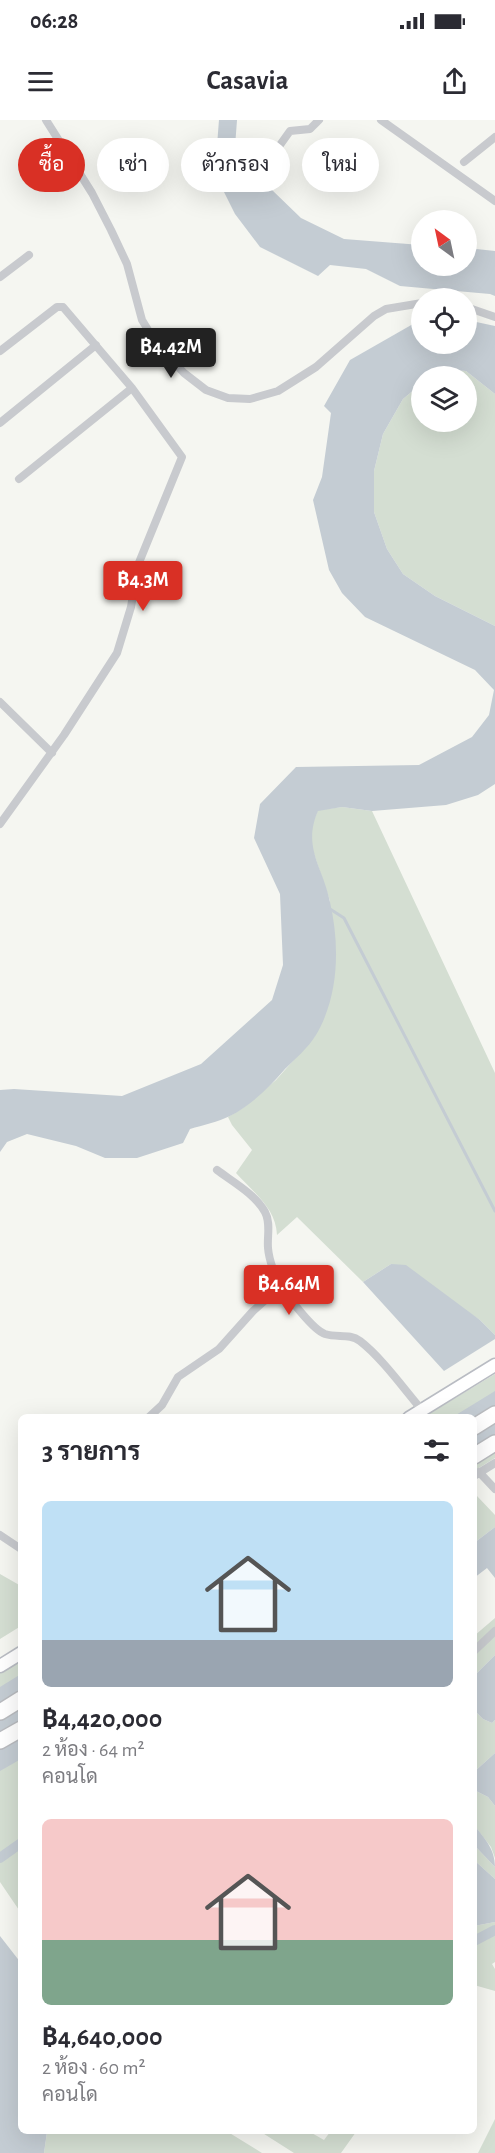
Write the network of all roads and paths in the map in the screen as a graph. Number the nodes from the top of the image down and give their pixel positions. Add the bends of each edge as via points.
1 (46, 120) edge
2 (320, 120) edge
3 (381, 120) edge
4 (495, 137) edge
5 (284, 138) edge
6 (464, 162) dead end
7 (495, 201) edge
8 (29, 255) dead end
9 (0, 277) edge
10 (411, 305) edge
11 (477, 311) edge
12 (495, 317) edge
13 (96, 345) junction
14 (0, 351) edge
15 (132, 388) junction
16 (0, 423) edge
17 (19, 479) dead end
18 (0, 702) edge
19 (52, 753) junction
20 (0, 824) edge
21 (217, 1170) dead end
22 (281, 1286) junction
23 (495, 1365) edge
24 (422, 1410) junction
25 (152, 1414) edge
26 (416, 1414) edge
27 (495, 1414) edge
28 (477, 1425) edge
29 (495, 1443) edge
30 (477, 1454) edge
31 (493, 1467) edge
32 (477, 1474) edge
33 (495, 1489) edge
34 (0, 1535) edge
35 (18, 1546) edge
36 (495, 1631) edge
37 (477, 1649) edge
38 (18, 1655) edge
39 (0, 1666) edge
40 (18, 1701) edge
41 (0, 1712) edge
42 (18, 1731) edge
43 (0, 1741) edge

1 - 10 street via 111,230 127,264 142,320 184,373 206,390 228,398 250,399 278,391 316,367 374,316 386,309
2 - 5 street via 310,129 290,130
3 - 7 street
4 - 6 street
8 - 9 street
11 - 12 street
13 - 14 street via 59,306
13 - 15 street
13 - 16 street
15 - 17 street
15 - 19 street via 182,459 138,565 117,653
18 - 19 street
19 - 20 street
21 - 22 street via 265,1211 268,1250
22 - 24 street via 321,1332 351,1336 365,1345
22 - 25 street via 219,1349 178,1377
23 - 24 main road
24 - 26 main road
27 - 28 highway
29 - 30 highway
31 - 32 street
32 - 33 street
34 - 35 street
36 - 37 street
38 - 39 main road
40 - 41 highway
42 - 43 highway

